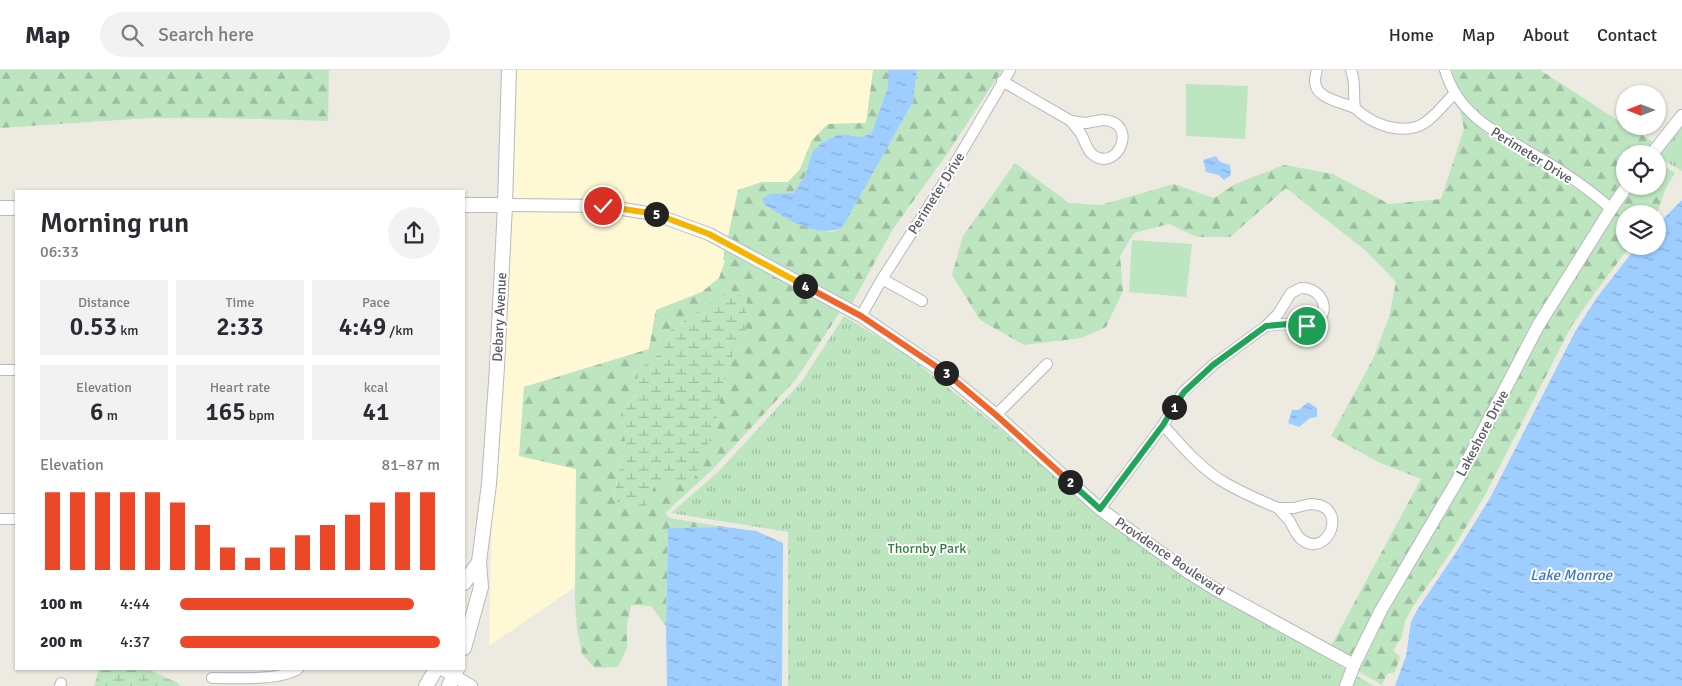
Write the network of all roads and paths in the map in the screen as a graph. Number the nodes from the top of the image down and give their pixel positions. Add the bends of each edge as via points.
1 (509, 70) edge
2 (1010, 70) edge
3 (1317, 70) edge
4 (1352, 70) edge
5 (1445, 70) edge
6 (1002, 81) junction
7 (1454, 94) junction
8 (1355, 108) junction
9 (1682, 116) edge
10 (1071, 121) junction
11 (1659, 145) edge
12 (1621, 195) edge
13 (465, 205) edge
14 (505, 205) junction
15 (0, 208) edge
16 (15, 208) edge
17 (1611, 209) junction
18 (882, 279) junction
19 (922, 302) dead end
20 (861, 316) junction
21 (1266, 326) junction
22 (1046, 364) dead end
23 (0, 370) edge
24 (15, 370) edge
25 (996, 415) junction
26 (1163, 425) junction
27 (1278, 508) junction
28 (1100, 509) junction
29 (0, 519) edge
30 (15, 519) edge
31 (478, 562) junction
32 (465, 582) edge
33 (465, 645) edge
34 (1354, 665) junction
35 (296, 670) edge
36 (435, 670) edge
37 (450, 675) edge
38 (212, 678) dead end
39 (426, 686) edge
40 (471, 686) edge
41 (1346, 686) edge

1 - 14 main road, Debary Avenue
2 - 6 street, Perimeter Drive
3 - 8 street via 1314,77 1321,95
4 - 8 street
5 - 7 street, Perimeter Drive
6 - 10 street
6 - 18 street, Perimeter Drive via 941,187
7 - 8 street via 1431,118 1416,127 1378,125
7 - 17 street, Perimeter Drive via 1496,134 1546,162
9 - 11 street
10 - 10 street via 1092,154 1103,159 1120,151 1122,132 1114,123
12 - 17 street, Lakeshore Drive
13 - 14 main road, Providence Boulevard
14 - 20 street, Providence Boulevard via 603,206 654,214 709,234
14 - 31 main road, Debary Avenue via 489,484
15 - 16 main road
17 - 34 street, Lakeshore Drive via 1538,326 1457,481 1381,610
18 - 19 street
18 - 20 street, Perimeter Drive
20 - 25 street, Providence Boulevard via 946,374
21 - 21 street via 1313,324 1324,310 1321,298 1307,288 1295,290
21 - 26 street via 1213,365 1184,392
22 - 25 street
23 - 24 street
25 - 28 street, Providence Boulevard
26 - 27 street via 1220,480
26 - 28 street
27 - 27 street via 1310,504 1322,506 1331,515 1331,533 1321,542 1308,542 1297,535
28 - 34 street, Providence Boulevard via 1188,572
29 - 30 street
31 - 32 main road, Debary Avenue
31 - 33 main road, Debary Avenue via 482,587
34 - 41 street, Lakeshore Drive
35 - 38 street via 266,678
36 - 39 main road
37 - 40 street

